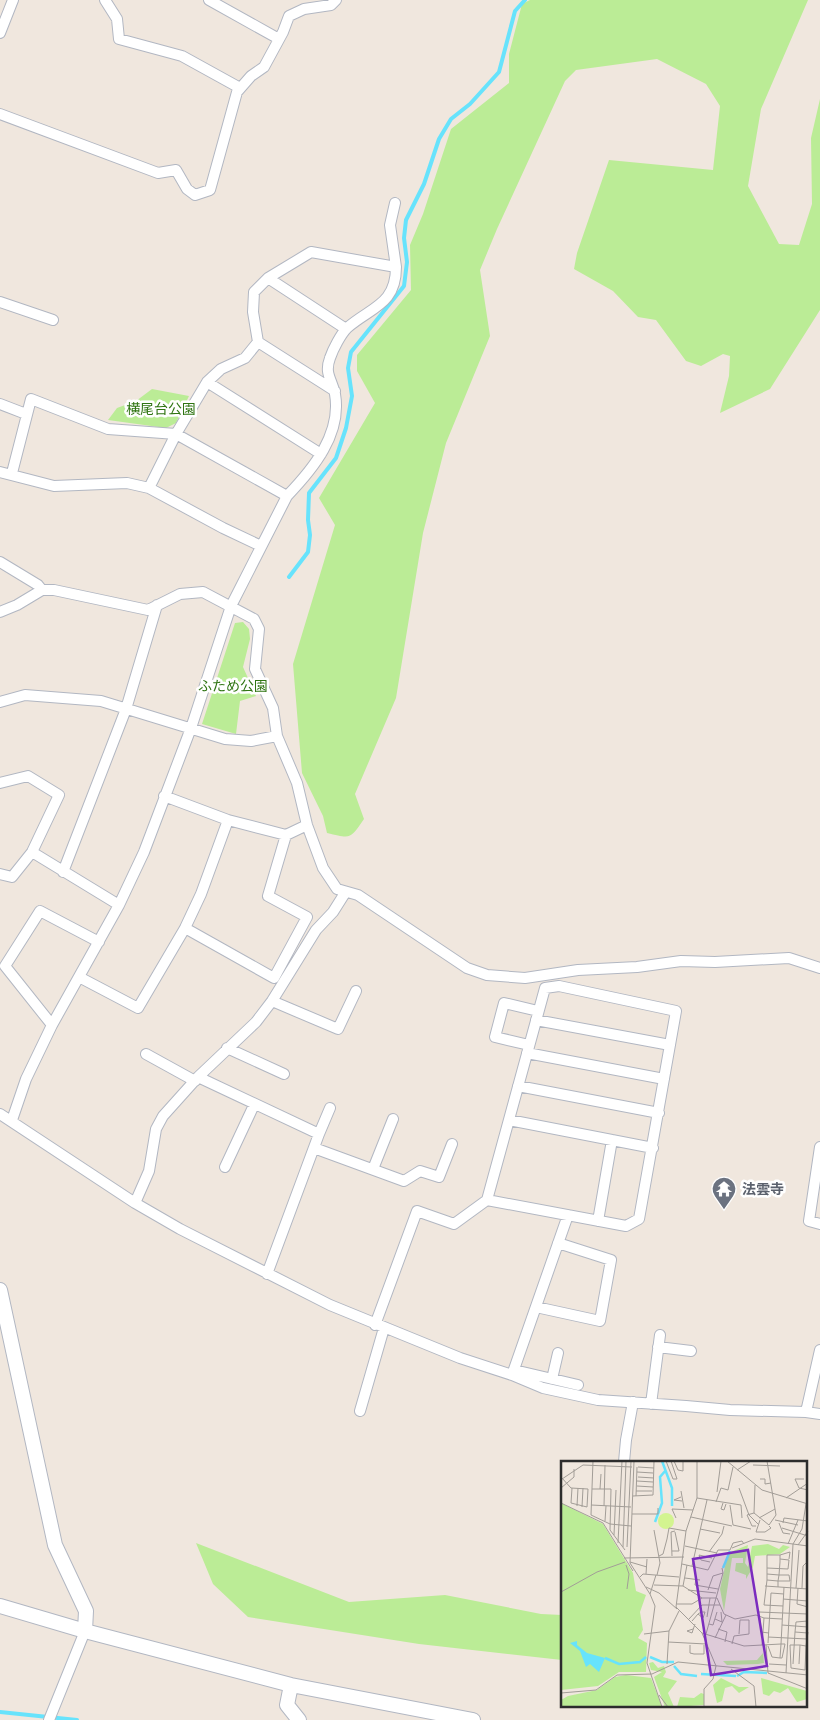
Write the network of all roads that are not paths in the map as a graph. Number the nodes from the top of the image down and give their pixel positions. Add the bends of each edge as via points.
1 (13, 0) edge
2 (104, 0) edge
3 (209, 0) edge
4 (336, 0) edge
5 (0, 33) edge
6 (279, 39) junction
7 (240, 88) junction
8 (0, 114) edge
9 (395, 203) dead end
10 (396, 267) junction
11 (268, 278) junction
12 (0, 302) edge
13 (53, 320) dead end
14 (346, 329) junction
15 (258, 342) junction
16 (207, 382) junction
17 (335, 391) junction
18 (0, 404) edge
19 (26, 414) junction
20 (176, 434) junction
21 (322, 454) junction
22 (0, 472) edge
23 (12, 474) junction
24 (149, 488) junction
25 (287, 496) junction
26 (261, 546) junction
27 (0, 562) edge
28 (42, 590) junction
29 (157, 605) junction
30 (231, 606) junction
31 (0, 612) edge
32 (0, 702) edge
33 (126, 709) junction
34 (191, 728) junction
35 (277, 736) junction
36 (0, 784) edge
37 (164, 796) junction
38 (228, 820) junction
39 (307, 824) junction
40 (286, 836) junction
41 (32, 852) junction
42 (63, 872) junction
43 (0, 874) edge
44 (345, 892) junction
45 (119, 905) junction
46 (185, 928) junction
47 (99, 942) junction
48 (820, 968) edge
49 (79, 977) junction
50 (356, 991) dead end
51 (272, 1001) junction
52 (537, 1015) junction
53 (52, 1025) junction
54 (670, 1045) junction
55 (227, 1048) junction
56 (528, 1049) junction
57 (146, 1054) dead end
58 (284, 1074) dead end
59 (196, 1079) junction
60 (664, 1079) junction
61 (518, 1086) junction
62 (254, 1105) junction
63 (330, 1108) dead end
64 (659, 1113) junction
65 (0, 1114) edge
66 (393, 1119) dead end
67 (12, 1120) junction
68 (509, 1120) junction
69 (319, 1134) junction
70 (612, 1140) junction
71 (452, 1144) dead end
72 (820, 1147) edge
73 (314, 1148) junction
74 (653, 1148) junction
75 (225, 1167) dead end
76 (372, 1170) junction
77 (487, 1200) junction
78 (135, 1203) junction
79 (568, 1215) junction
80 (598, 1220) junction
81 (820, 1224) edge
82 (558, 1243) junction
83 (267, 1274) junction
84 (0, 1290) edge
85 (536, 1306) junction
86 (380, 1326) junction
87 (660, 1335) dead end
88 (658, 1347) junction
89 (820, 1350) edge
90 (690, 1351) dead end
91 (558, 1353) dead end
92 (513, 1372) junction
93 (552, 1379) junction
94 (578, 1385) dead end
95 (633, 1402) junction
96 (651, 1404) junction
97 (360, 1412) dead end
98 (806, 1412) junction
99 (820, 1414) edge
100 (624, 1461) edge
101 (0, 1606) edge
102 (86, 1631) junction
103 (291, 1684) junction
104 (49, 1720) edge
105 (299, 1720) edge
106 (473, 1720) edge

1 - 5 street
2 - 7 street via 116,19 119,39 182,56
3 - 6 street
4 - 6 street via 331,5 304,9 289,16
6 - 7 street via 264,67
7 - 8 street via 210,190 195,195 187,189 176,170 158,173
9 - 10 street via 390,225
10 - 11 street via 310,252
10 - 14 street via 395,285 384,303
11 - 14 street
11 - 15 street via 254,292 253,312
12 - 13 street
14 - 17 street via 328,365 327,373
15 - 16 street via 245,358 221,369
15 - 17 street
16 - 20 street
16 - 21 street
17 - 21 street via 334,426
18 - 19 street
19 - 20 street via 31,399 108,429
19 - 23 street
20 - 24 street
20 - 25 street
21 - 25 street
22 - 23 street
23 - 24 street via 54,486 127,483
24 - 26 street
25 - 26 street
26 - 30 street
27 - 28 street
28 - 29 street via 148,610
28 - 31 street via 18,606
29 - 30 street via 180,594 204,592
29 - 33 street
30 - 34 street
30 - 35 street via 254,619 259,629 255,669 273,708
32 - 33 street via 24,695 101,701
33 - 34 street
33 - 42 street
34 - 35 street via 225,739 251,741
34 - 37 street
35 - 39 street via 297,783
36 - 41 street via 28,776 59,795
37 - 38 street
37 - 45 street via 144,852
38 - 40 street
38 - 46 street
39 - 40 street
39 - 44 street via 323,868 336,889
40 - 46 street via 268,896 307,917 274,978
41 - 42 street
41 - 43 street via 12,877
42 - 45 street
44 - 48 street via 358,895 452,960 487,976 525,978 681,961 789,958
44 - 51 street via 316,930
45 - 47 street
46 - 49 street via 138,1008
47 - 49 street
47 - 53 street via 40,911 5,966
49 - 53 street
50 - 51 street via 338,1029
51 - 55 street via 256,1022
52 - 54 street
52 - 54 street via 545,988 558,986 676,1011
52 - 56 street
52 - 56 street via 504,1003 495,1037
53 - 67 street via 26,1079
54 - 60 street
55 - 58 street
55 - 59 street
56 - 60 street
56 - 61 street
57 - 59 street
59 - 62 street
59 - 78 street via 156,1129 149,1171
60 - 64 street
61 - 64 street
61 - 68 street
62 - 69 street
62 - 75 street
63 - 69 street
64 - 74 street
65 - 67 street
66 - 76 street
67 - 78 street
68 - 70 street
68 - 77 street
69 - 73 street
70 - 74 street
70 - 80 street
71 - 76 street via 439,1176 420,1171 404,1181
72 - 81 street via 809,1221
73 - 76 street
73 - 83 street
74 - 80 street via 640,1219 626,1226
77 - 79 street
77 - 86 street via 454,1224 417,1211
78 - 83 street
79 - 80 street
79 - 82 street
82 - 85 street
82 - 85 street via 611,1260 600,1321
83 - 86 street
84 - 102 street via 55,1545 86,1611
85 - 92 street
86 - 92 street via 460,1358
86 - 97 street
87 - 88 street
88 - 90 street
88 - 96 street
89 - 98 street
91 - 93 street
92 - 93 street
92 - 95 street via 543,1388 598,1400
93 - 94 street
95 - 96 street
95 - 100 street
96 - 98 street
98 - 99 street
101 - 102 street
102 - 103 street
102 - 104 street
103 - 105 street via 287,1705
103 - 106 street

